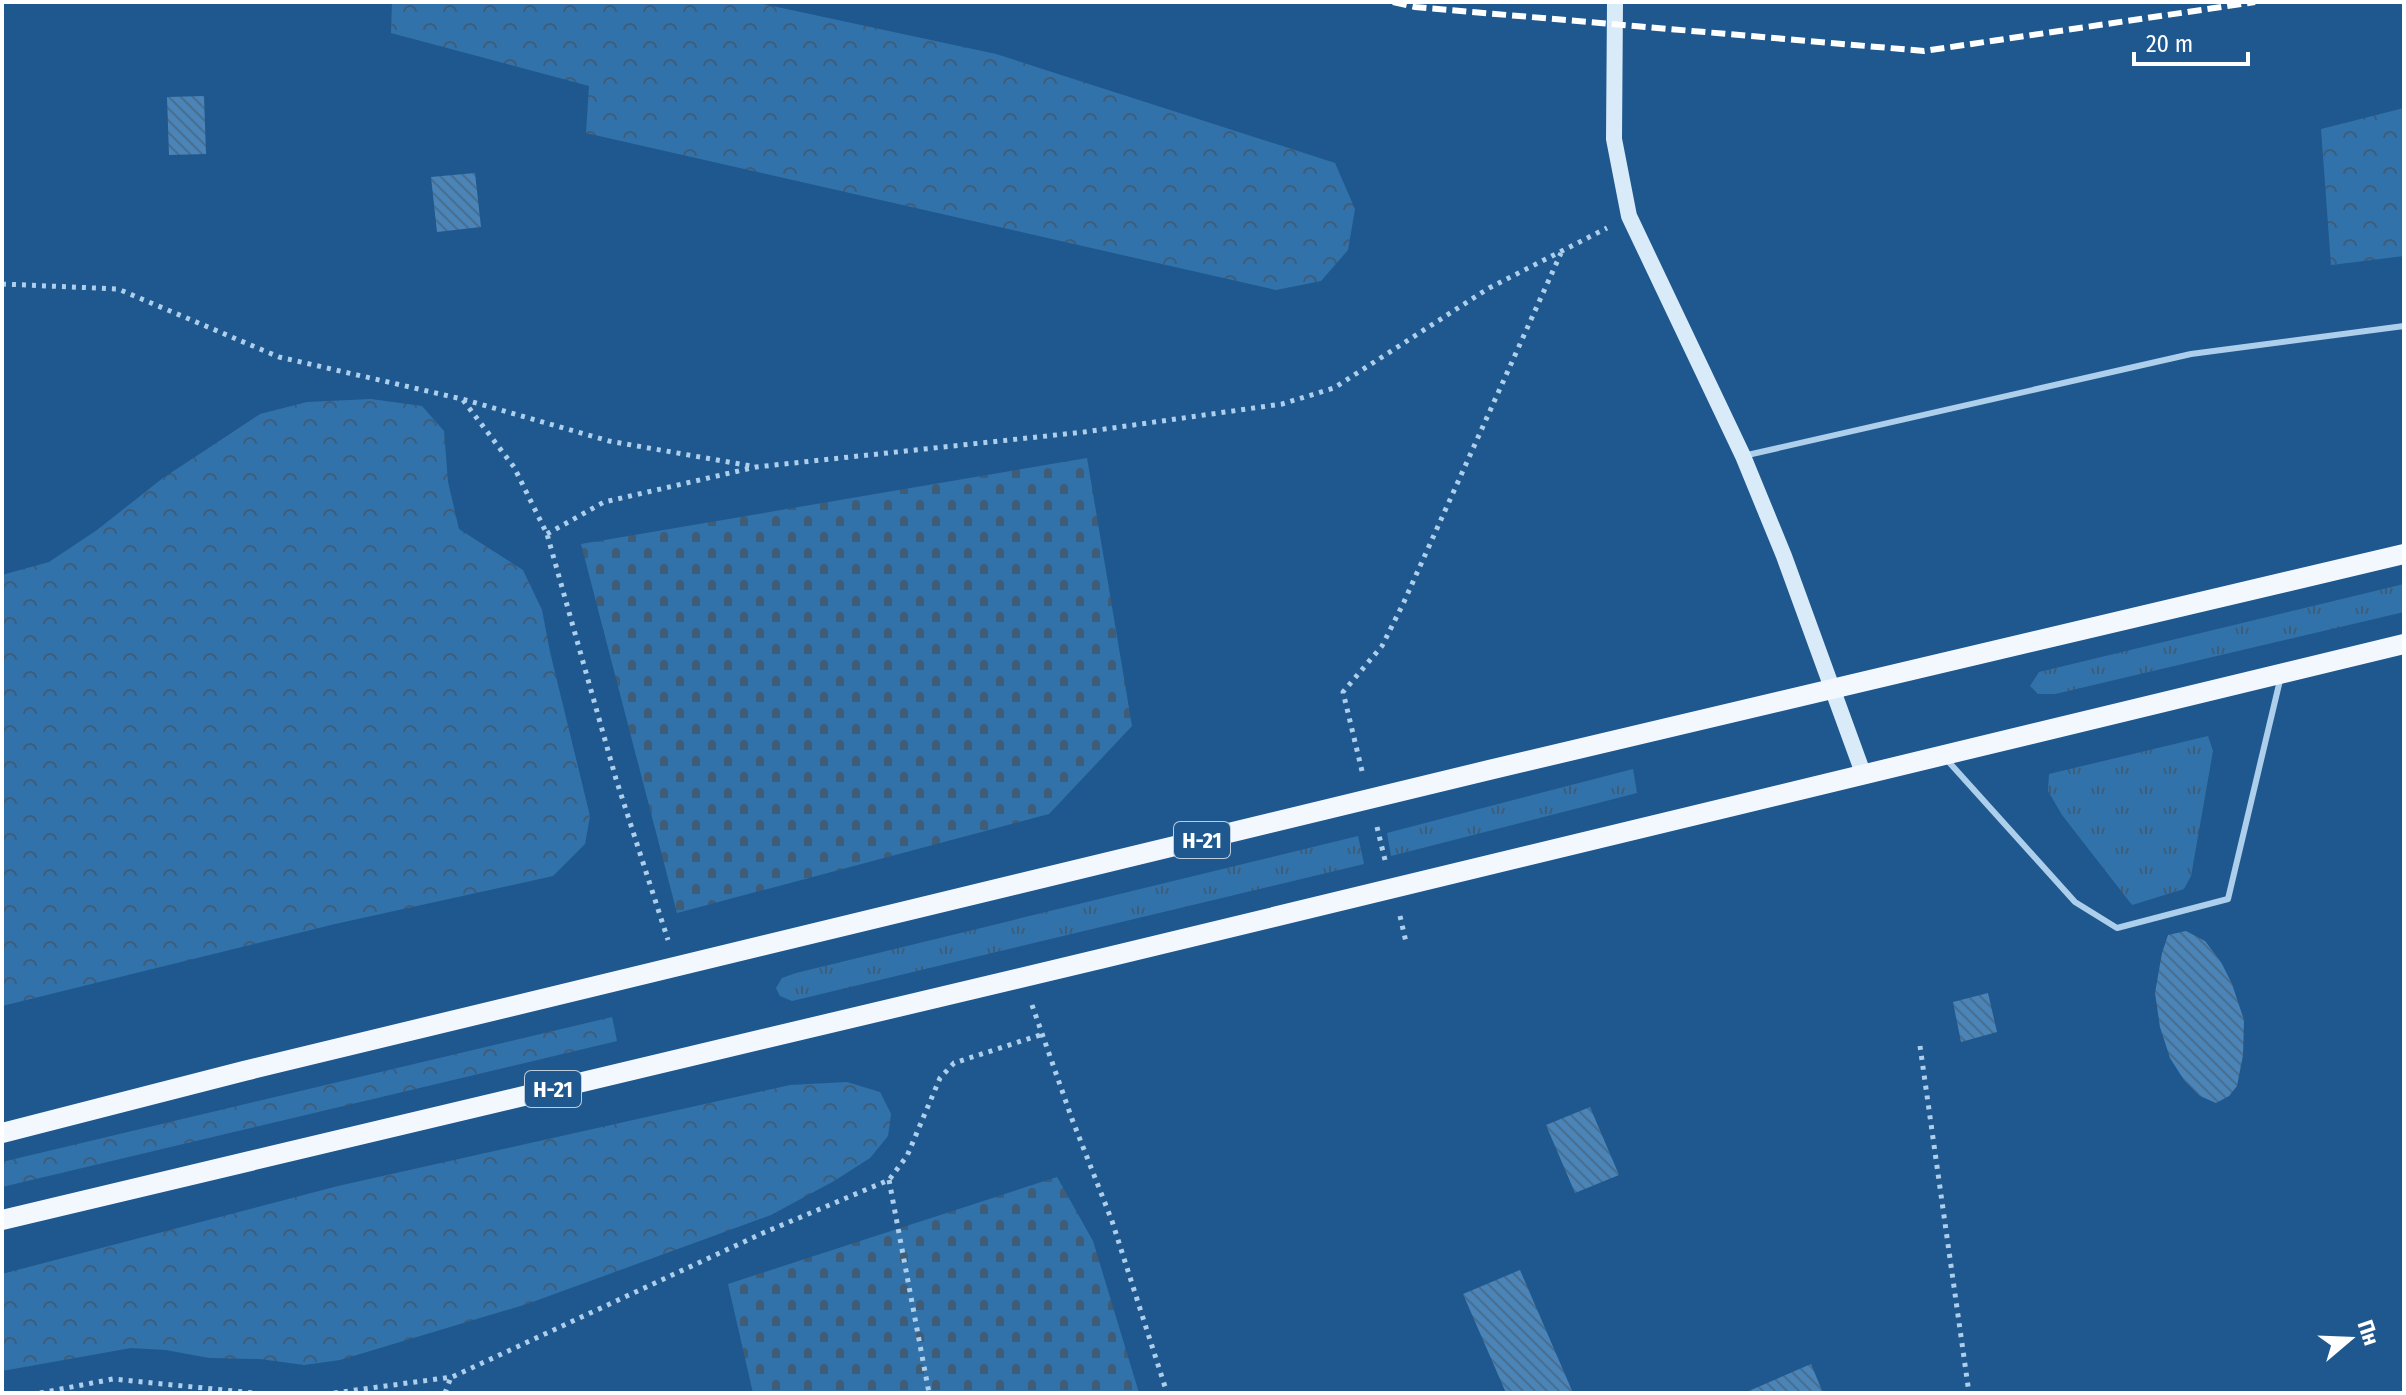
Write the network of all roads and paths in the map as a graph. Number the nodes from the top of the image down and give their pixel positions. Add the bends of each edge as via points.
1 (1615, 2) edge
2 (1629, 216) junction
3 (1561, 253) junction
4 (2, 284) edge
5 (2404, 326) edge
6 (462, 399) junction
7 (1743, 456) junction
8 (756, 467) junction
9 (547, 534) junction
10 (2404, 554) edge
11 (2404, 644) edge
12 (2282, 673) junction
13 (1833, 689) junction
14 (1343, 692) dead end
15 (1942, 754) junction
16 (1863, 773) junction
17 (677, 967) junction
18 (1022, 977) junction
19 (1043, 1034) junction
20 (1920, 1046) dead end
21 (2, 1133) edge
22 (889, 1180) junction
23 (2, 1220) edge
24 (452, 1377) junction
25 (40, 1393) edge
26 (254, 1393) edge
27 (334, 1393) edge
28 (445, 1393) edge
29 (929, 1393) edge
30 (1167, 1393) edge
31 (1969, 1393) edge

1 - 2 street via 1614,139
2 - 3 path
2 - 7 street
3 - 8 path via 1489,288 1334,388 1282,404 1084,432
3 - 14 path via 1403,604 1382,646
4 - 6 path via 118,289 279,357
5 - 7 lane via 2191,354
6 - 8 path via 609,441
6 - 9 path via 514,467
7 - 13 street
8 - 9 path via 604,502
9 - 17 path via 616,779
10 - 13 main road, Н-21
11 - 12 main road, Н-21
12 - 15 main road, Н-21
12 - 15 lane via 2228,899 2117,928 2075,902
13 - 16 street
13 - 17 main road, Н-21
15 - 16 main road, Н-21
16 - 18 main road, Н-21
17 - 21 main road, Н-21
18 - 19 path
18 - 23 main road, Н-21
19 - 22 path via 954,1063 940,1078 907,1156
19 - 30 path via 1112,1221
20 - 31 path
22 - 24 path
22 - 29 path
24 - 27 path
24 - 28 path
25 - 26 path via 113,1379

